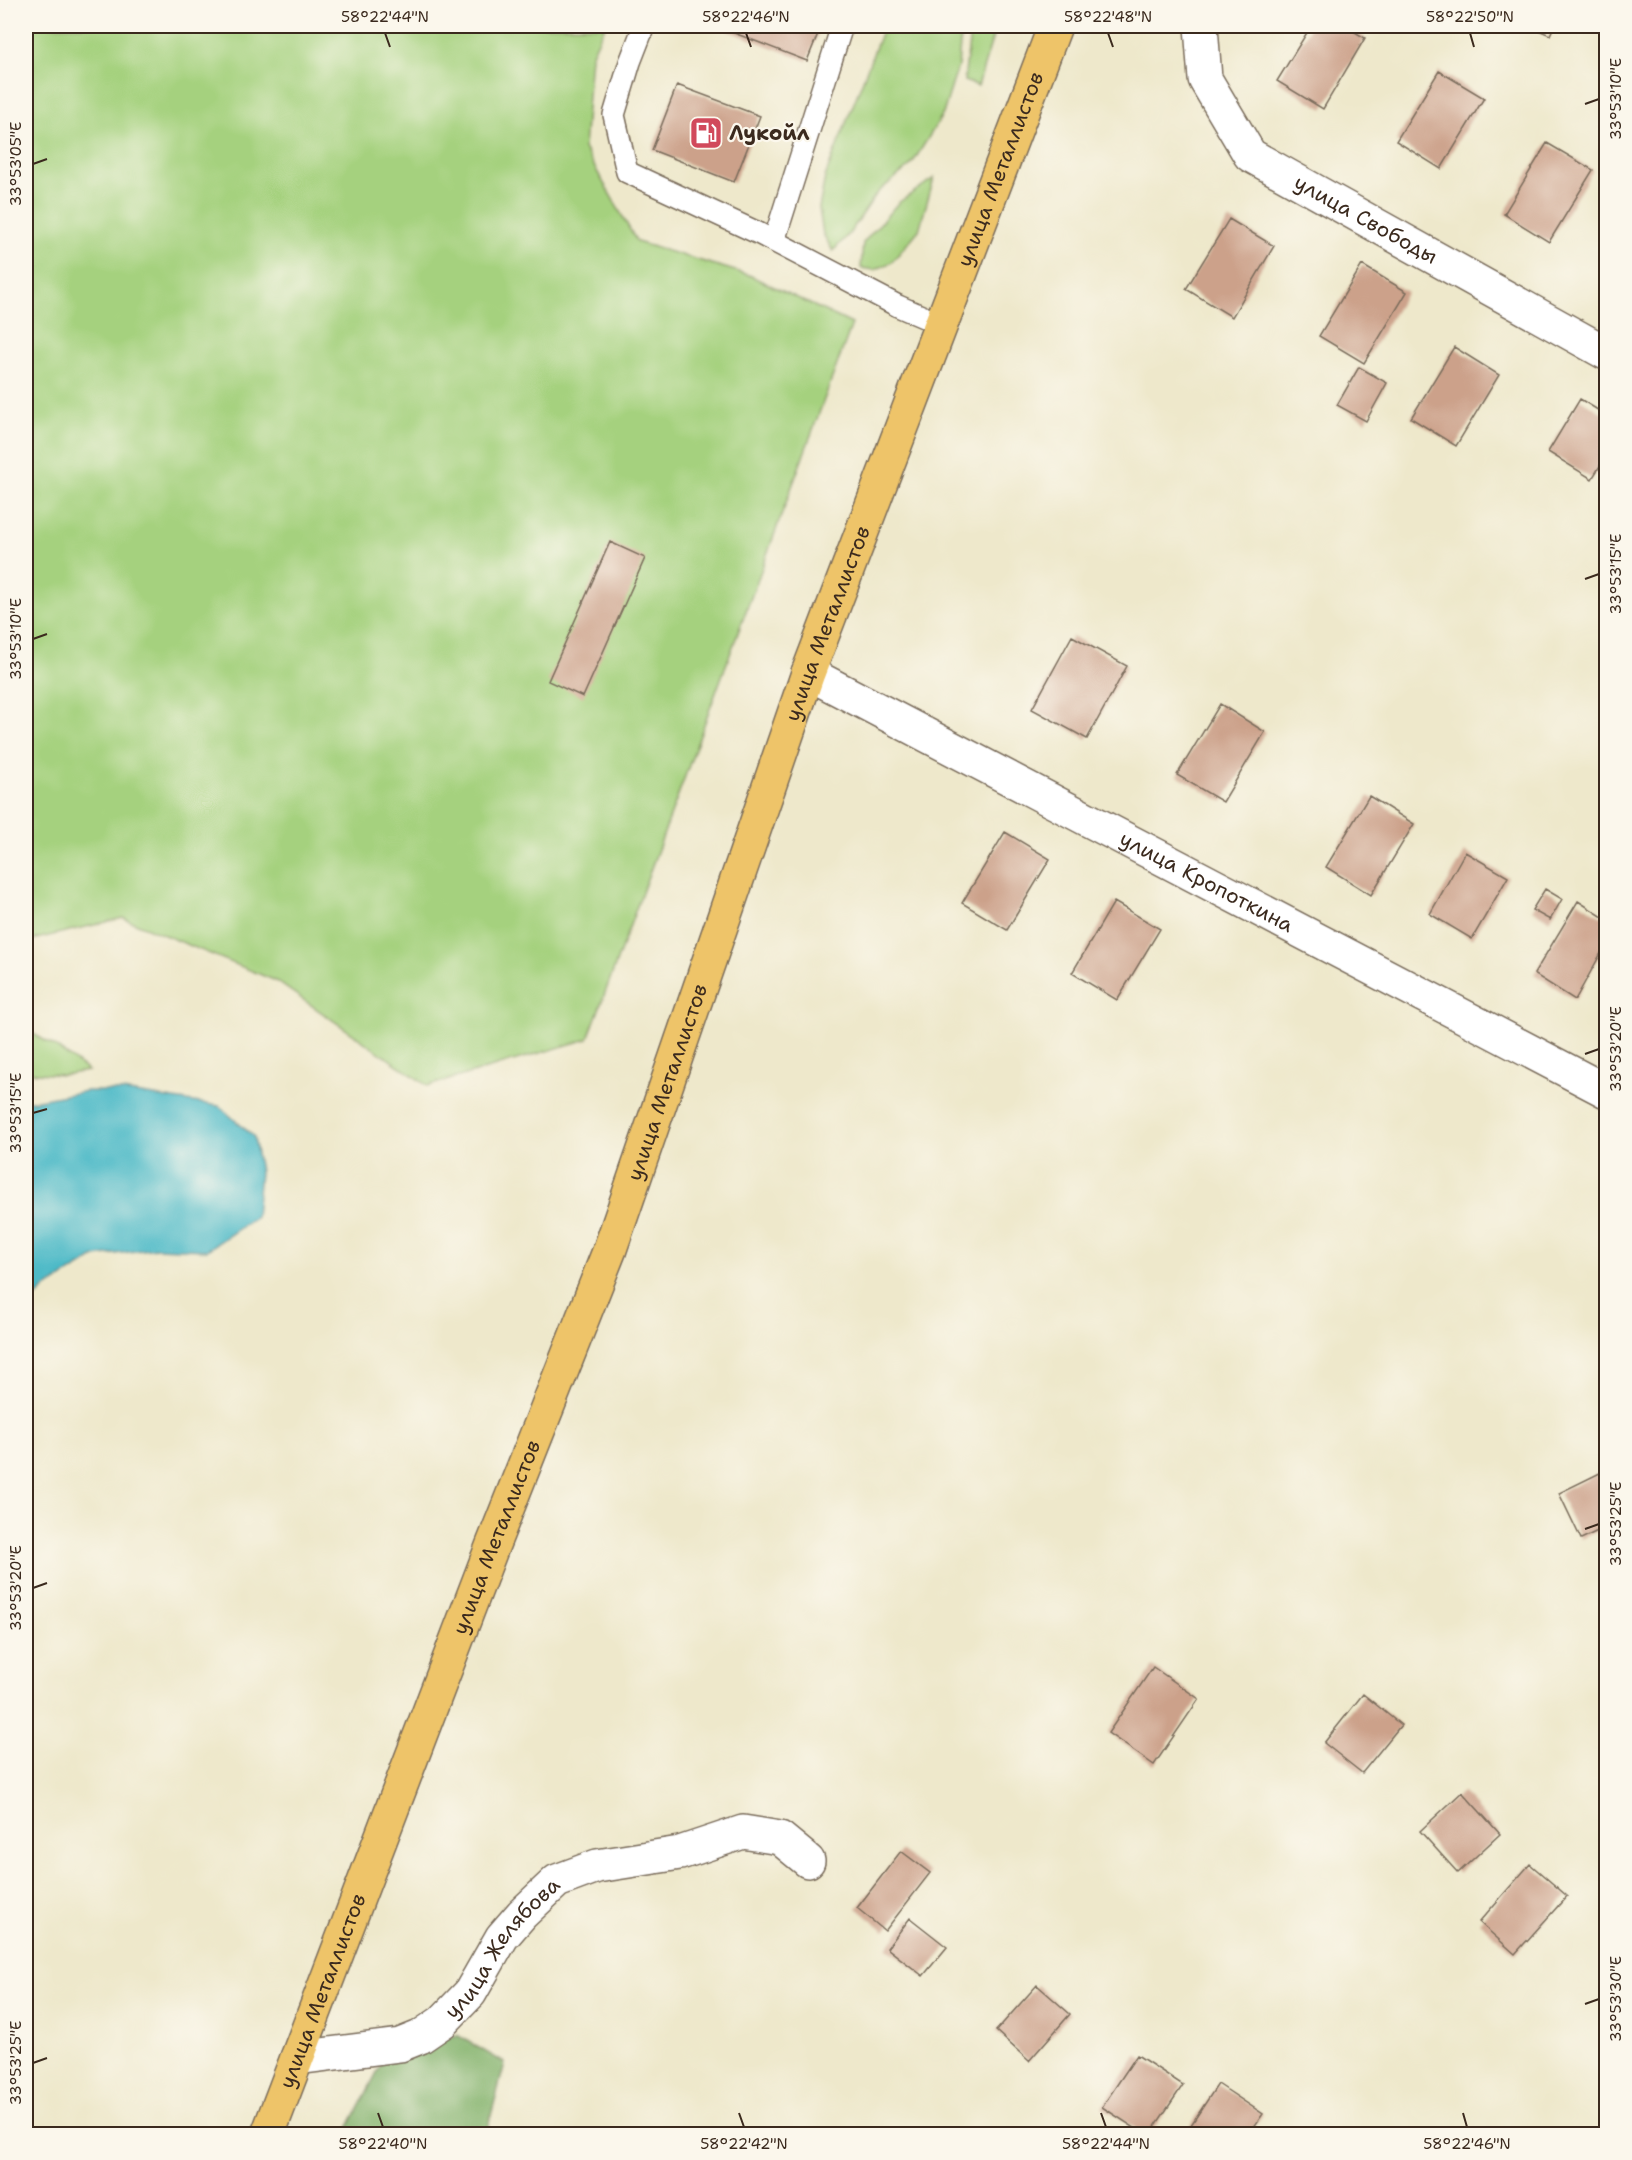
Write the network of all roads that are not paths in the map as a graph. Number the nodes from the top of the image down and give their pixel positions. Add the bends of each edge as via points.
1 (644, 26) edge
2 (842, 26) edge
3 (1055, 26) edge
4 (1202, 26) edge
5 (774, 242) junction
6 (940, 324) junction
7 (1606, 353) edge
8 (808, 673) junction
9 (1606, 1091) edge
10 (808, 1861) dead end
11 (297, 2058) junction
12 (268, 2134) edge

1 - 5 lane via 614,115 627,172
2 - 5 lane
3 - 6 main road, улица Металлистов
4 - 7 street, улица Свободы via 1204,79 1250,155
5 - 6 lane
6 - 8 main road, улица Металлистов
8 - 9 street, улица Кропоткина
8 - 11 main road, улица Металлистов via 610,1249
10 - 11 street, улица Желябова via 780,1838 743,1832 680,1853 597,1866 557,1881 502,1937 470,1994 420,2037 400,2045
11 - 12 main road, улица Металлистов

